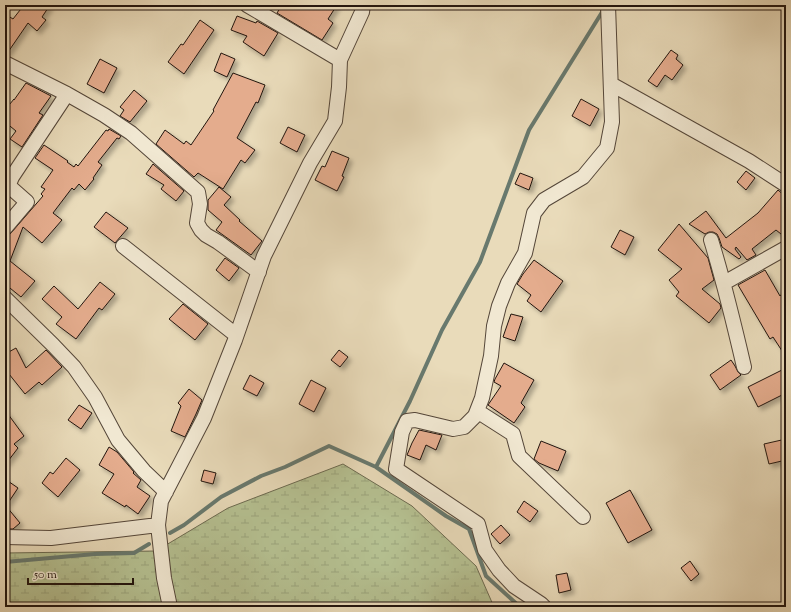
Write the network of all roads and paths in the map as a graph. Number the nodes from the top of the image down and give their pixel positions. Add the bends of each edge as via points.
1 (246, 5) edge
2 (363, 5) edge
3 (608, 11) edge
4 (340, 60) junction
5 (5, 63) edge
6 (611, 84) junction
7 (67, 94) junction
8 (786, 185) edge
9 (5, 228) edge
10 (711, 240) dead end
11 (122, 246) dead end
12 (786, 248) edge
13 (259, 272) junction
14 (724, 283) junction
15 (5, 298) edge
16 (236, 335) junction
17 (744, 367) dead end
18 (477, 411) junction
19 (166, 492) junction
20 (583, 517) dead end
21 (158, 525) junction
22 (5, 537) edge
23 (170, 607) edge
24 (544, 607) edge

1 - 4 street
2 - 4 street
3 - 6 street
4 - 13 street via 335,122 307,170 264,256
5 - 7 street
6 - 8 street via 749,161
6 - 18 street via 612,122 607,148 583,177 544,200 534,213 525,253 508,283 499,306 491,356
7 - 9 street via 12,177 10,187 26,202
7 - 13 street via 131,133 198,192 200,204 197,223 201,230
10 - 14 street
11 - 16 street
12 - 14 street
13 - 16 street
14 - 17 street
15 - 19 street via 74,367 95,397 118,440
16 - 19 street via 204,418
18 - 20 street via 513,434 519,456
18 - 24 street via 464,427 454,429 415,420 407,421 402,432 396,469 478,524 485,550 499,570 514,586
19 - 21 street via 161,501
21 - 22 street via 51,538
21 - 23 street

